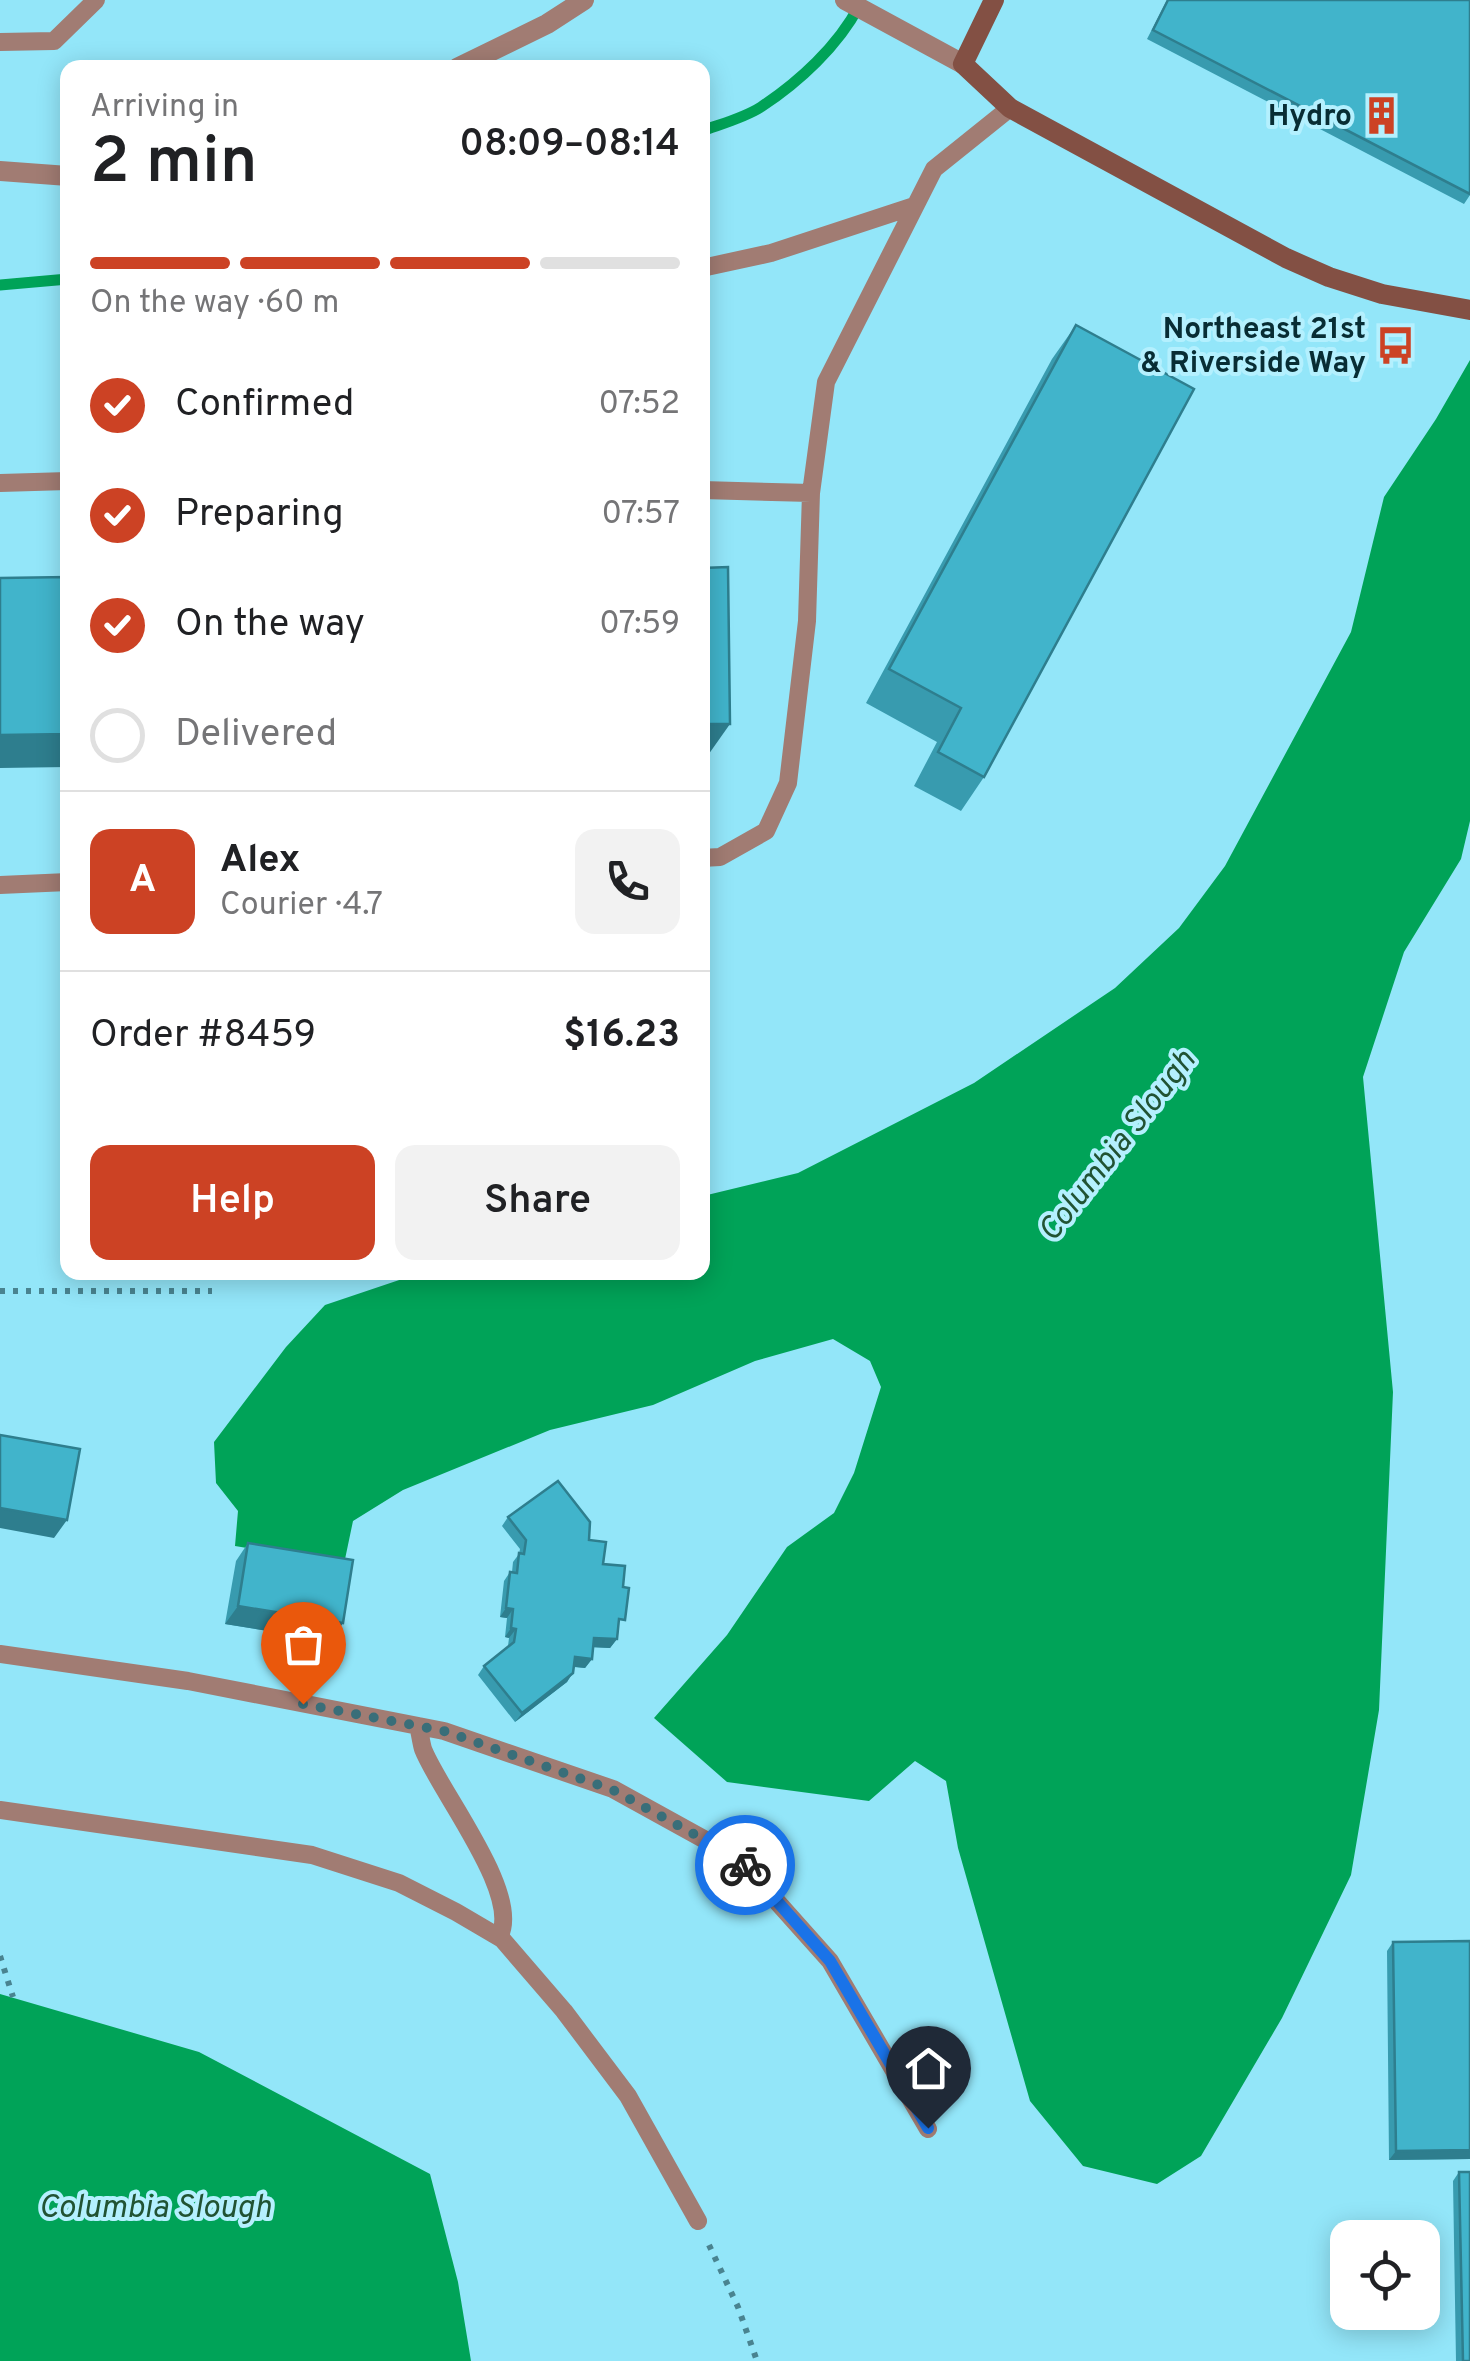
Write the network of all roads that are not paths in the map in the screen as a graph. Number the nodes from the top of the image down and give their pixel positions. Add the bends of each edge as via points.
1 (96, 0) edge
2 (584, 0) edge
3 (845, 0) edge
4 (994, 0) edge
5 (0, 42) edge
6 (473, 60) edge
7 (963, 64) junction
8 (1010, 108) junction
9 (0, 171) edge
10 (60, 175) edge
11 (914, 206) junction
12 (710, 266) edge
13 (1470, 310) edge
14 (60, 481) edge
15 (0, 483) edge
16 (710, 490) edge
17 (810, 493) junction
18 (710, 858) edge
19 (60, 882) edge
20 (0, 884) edge
21 (2, 1657) edge
22 (418, 1726) junction
23 (0, 1810) edge
24 (499, 1937) junction
25 (928, 2128) dead end
26 (698, 2221) road end

1 - 5 lane via 54,42
2 - 6 street
3 - 7 street
4 - 7 street
7 - 8 street
8 - 11 lane via 934,169
8 - 13 street via 1328,277
9 - 10 street
11 - 12 lane
11 - 17 lane via 826,382
14 - 15 lane
16 - 17 lane
17 - 18 lane via 807,621 788,783 766,832
19 - 20 lane
21 - 22 lane via 188,1681
22 - 24 lane via 424,1750 491,1876 504,1912
22 - 25 lane via 613,1790 738,1858 830,1961
23 - 24 lane via 312,1855 399,1883
24 - 26 lane via 628,2096

